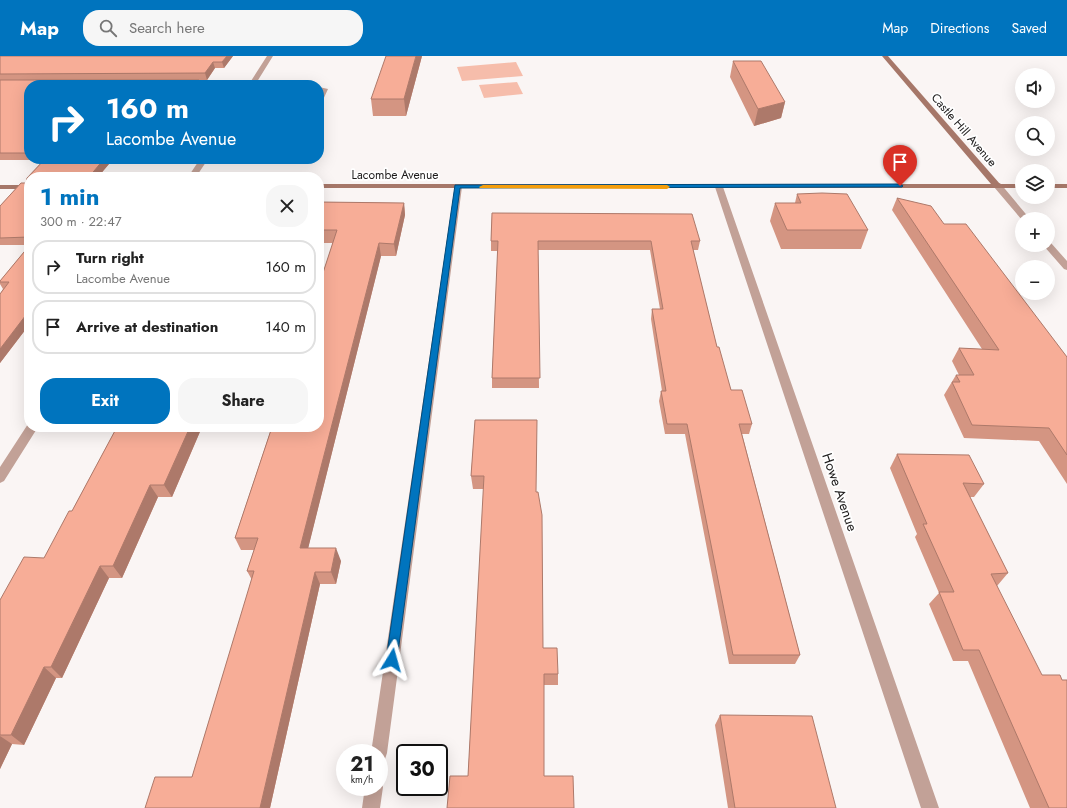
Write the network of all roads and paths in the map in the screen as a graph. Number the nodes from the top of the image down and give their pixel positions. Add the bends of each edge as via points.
1 (270, 56) edge
2 (885, 56) edge
3 (255, 80) edge
4 (324, 186) edge
5 (997, 186) junction
6 (1015, 186) edge
7 (1055, 186) edge
8 (1067, 186) edge
9 (0, 187) edge
10 (24, 187) edge
11 (458, 187) junction
12 (719, 187) junction
13 (1020, 212) edge
14 (1054, 252) edge
15 (1067, 267) edge
16 (29, 432) edge
17 (0, 478) edge
18 (380, 744) edge
19 (373, 796) edge
20 (371, 808) edge
21 (930, 808) edge

1 - 3 street
2 - 5 main road, Castle Hill Avenue
4 - 11 main road, Lacombe Avenue
5 - 6 main road, Lacombe Avenue
5 - 12 main road, Lacombe Avenue
5 - 13 street, Castle Hill Avenue
7 - 8 main road
9 - 10 main road
11 - 12 main road, Lacombe Avenue
11 - 18 street
12 - 21 street, Howe Avenue
14 - 15 street
16 - 17 street
19 - 20 street

